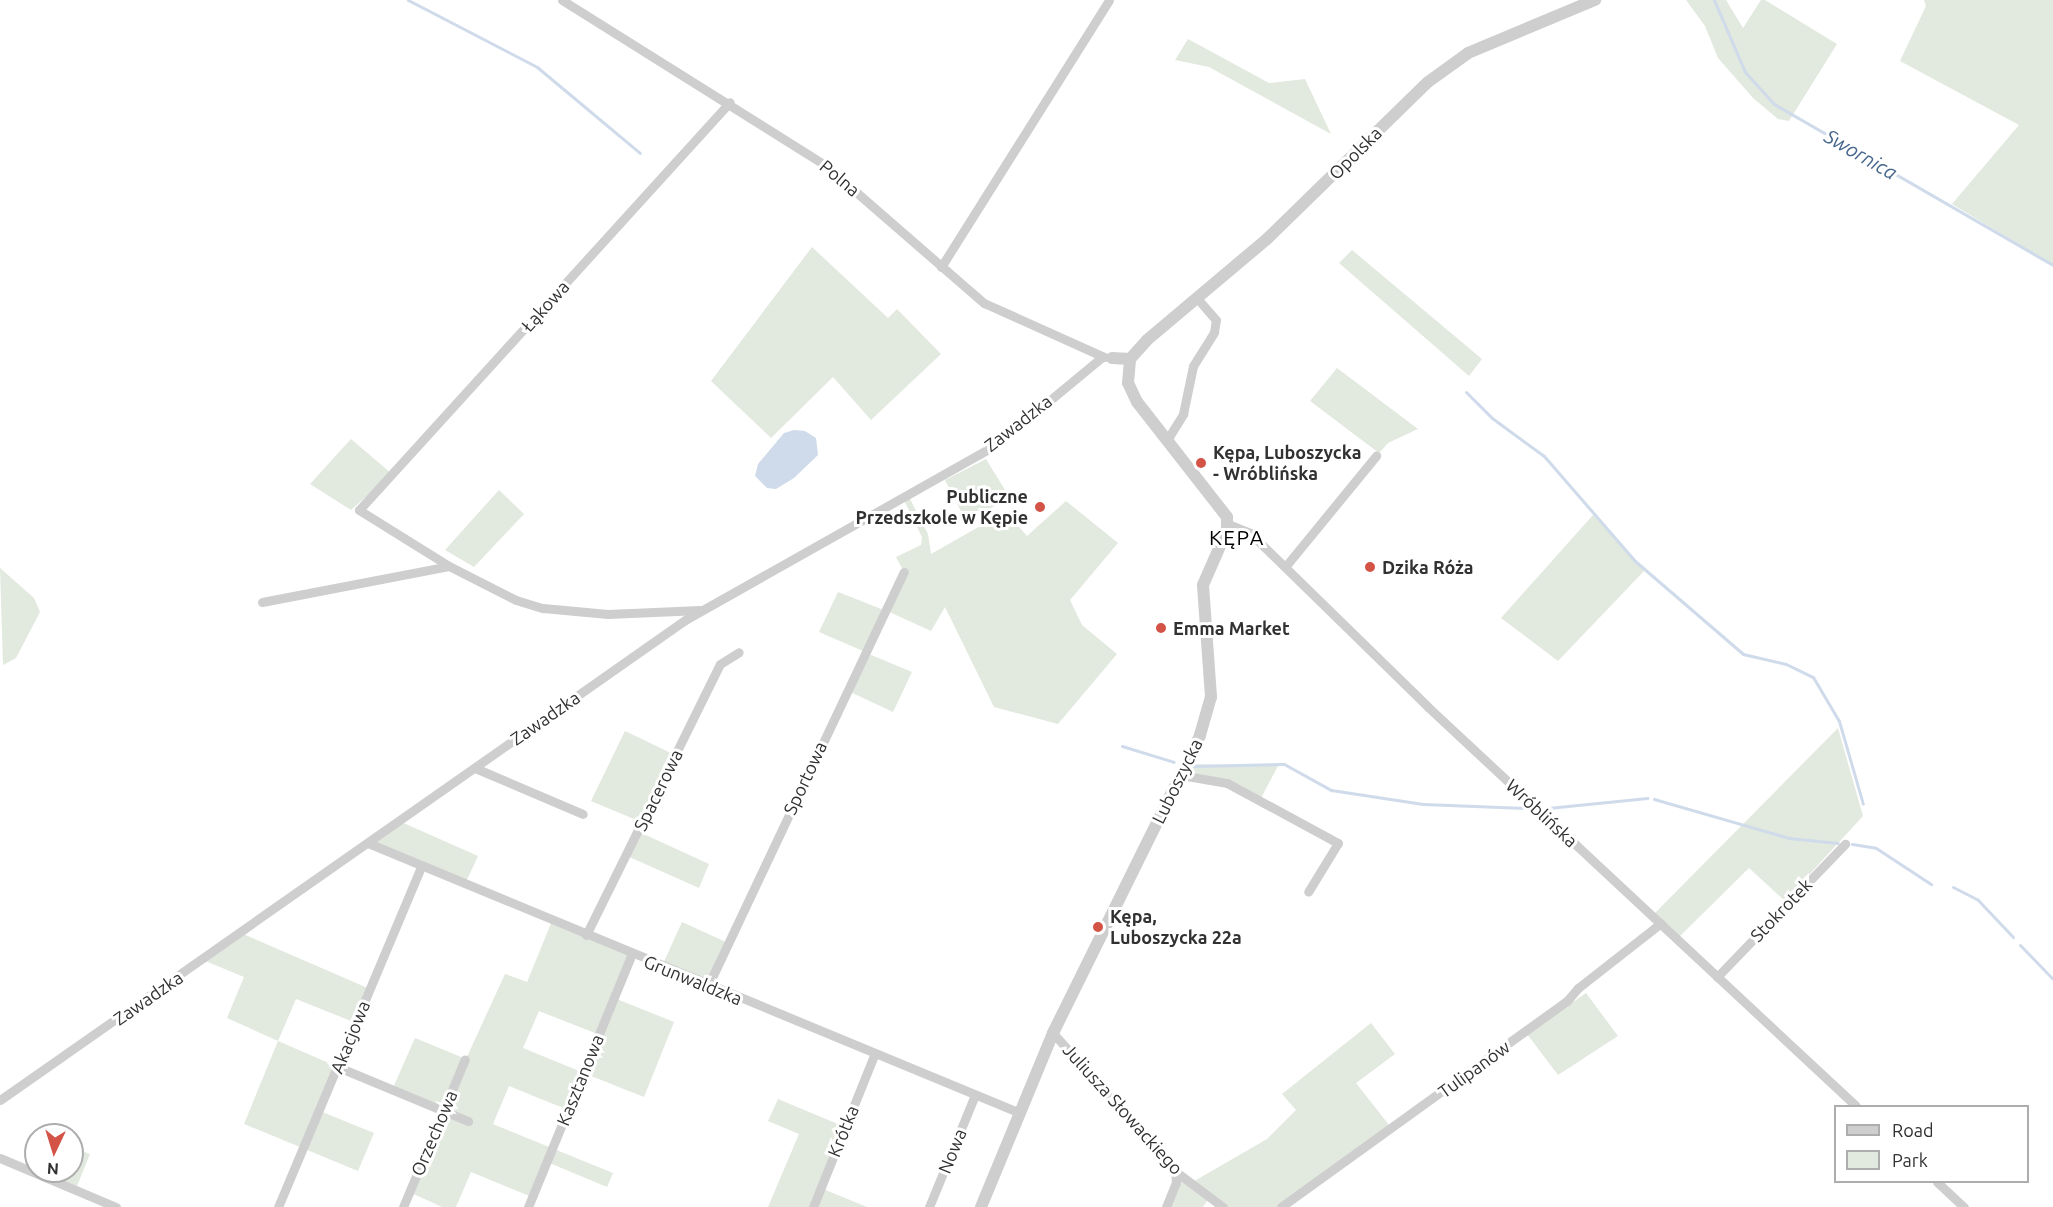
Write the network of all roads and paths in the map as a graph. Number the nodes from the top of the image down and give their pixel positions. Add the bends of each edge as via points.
1 (562, 0) edge
2 (1109, 0) edge
3 (1594, 0) edge
4 (730, 102) junction
5 (941, 267) junction
6 (1196, 297) junction
7 (1107, 357) junction
8 (1131, 359) junction
9 (1167, 440) junction
10 (1376, 456) dead end
11 (1228, 524) junction
12 (450, 567) junction
13 (1285, 567) junction
14 (904, 572) dead end
15 (262, 602) dead end
16 (700, 610) junction
17 (739, 652) dead end
18 (475, 768) junction
19 (1181, 775) junction
20 (583, 814) dead end
21 (368, 843) junction
22 (1845, 843) dead end
23 (421, 866) junction
24 (1308, 892) dead end
25 (1661, 923) junction
26 (586, 935) junction
27 (632, 954) junction
28 (1717, 977) junction
29 (708, 986) junction
30 (1053, 1033) junction
31 (874, 1055) junction
32 (465, 1059) dead end
33 (338, 1067) junction
34 (975, 1095) junction
35 (0, 1100) edge
36 (1854, 1105) edge
37 (442, 1112) junction
38 (1020, 1113) junction
39 (468, 1121) dead end
40 (0, 1158) edge
41 (1175, 1171) junction
42 (1938, 1183) edge
43 (116, 1207) edge
44 (278, 1207) edge
45 (403, 1207) edge
46 (528, 1207) edge
47 (813, 1207) edge
48 (929, 1207) edge
49 (981, 1207) edge
50 (1166, 1207) edge
51 (1223, 1207) edge
52 (1281, 1207) edge
53 (1964, 1207) edge

1 - 4 street, Polna
2 - 5 street
3 - 6 street, Opolska via 1490,43 1442,70 1268,238
4 - 5 street, Polna via 825,165
4 - 12 street, Łąkowa via 359,510
5 - 7 street, Polna via 984,303
6 - 8 street, Opolska
6 - 9 street via 1216,320 1214,332 1193,366 1183,414
7 - 8 street
7 - 16 street, Zawadzka via 997,444
8 - 9 street via 1127,372 1133,394
9 - 11 street via 1223,507
10 - 13 street
11 - 13 street, Wróblińska via 1250,533
11 - 19 street, Luboszycka via 1203,585 1211,697 1200,735
12 - 15 street
12 - 16 street via 516,600 543,608 608,614
13 - 25 street, Wróblińska via 1428,707
14 - 29 street, Sportowa
16 - 18 street, Zawadzka
17 - 26 street, Spacerowa via 720,664
18 - 20 street
18 - 21 street, Zawadzka
19 - 24 street via 1227,783 1338,843
19 - 30 street, Luboszycka
21 - 23 street, Grunwaldzka
21 - 35 street, Zawadzka
22 - 28 street, Stokrotek
23 - 26 street, Grunwaldzka
23 - 33 street, Akacjowa
25 - 28 street, Wróblińska
25 - 52 street, Tulipanów via 1567,1001
26 - 27 street, Grunwaldzka
27 - 29 street, Grunwaldzka
27 - 46 street, Kasztanowa
28 - 36 street, Wróblińska
29 - 31 street, Grunwaldzka
30 - 38 street, Luboszycka
30 - 41 street, Juliusza Słowackiego
31 - 34 street, Grunwaldzka
31 - 47 street, Krótka
32 - 37 street, Orzechowa
33 - 37 street
33 - 44 street, Akacjowa
34 - 38 street, Grunwaldzka
34 - 48 street, Nowa
37 - 39 street
37 - 45 street, Orzechowa
38 - 49 street, Luboszycka
40 - 43 street
41 - 50 street via 1176,1182
41 - 51 street, Juliusza Słowackiego
42 - 53 street

